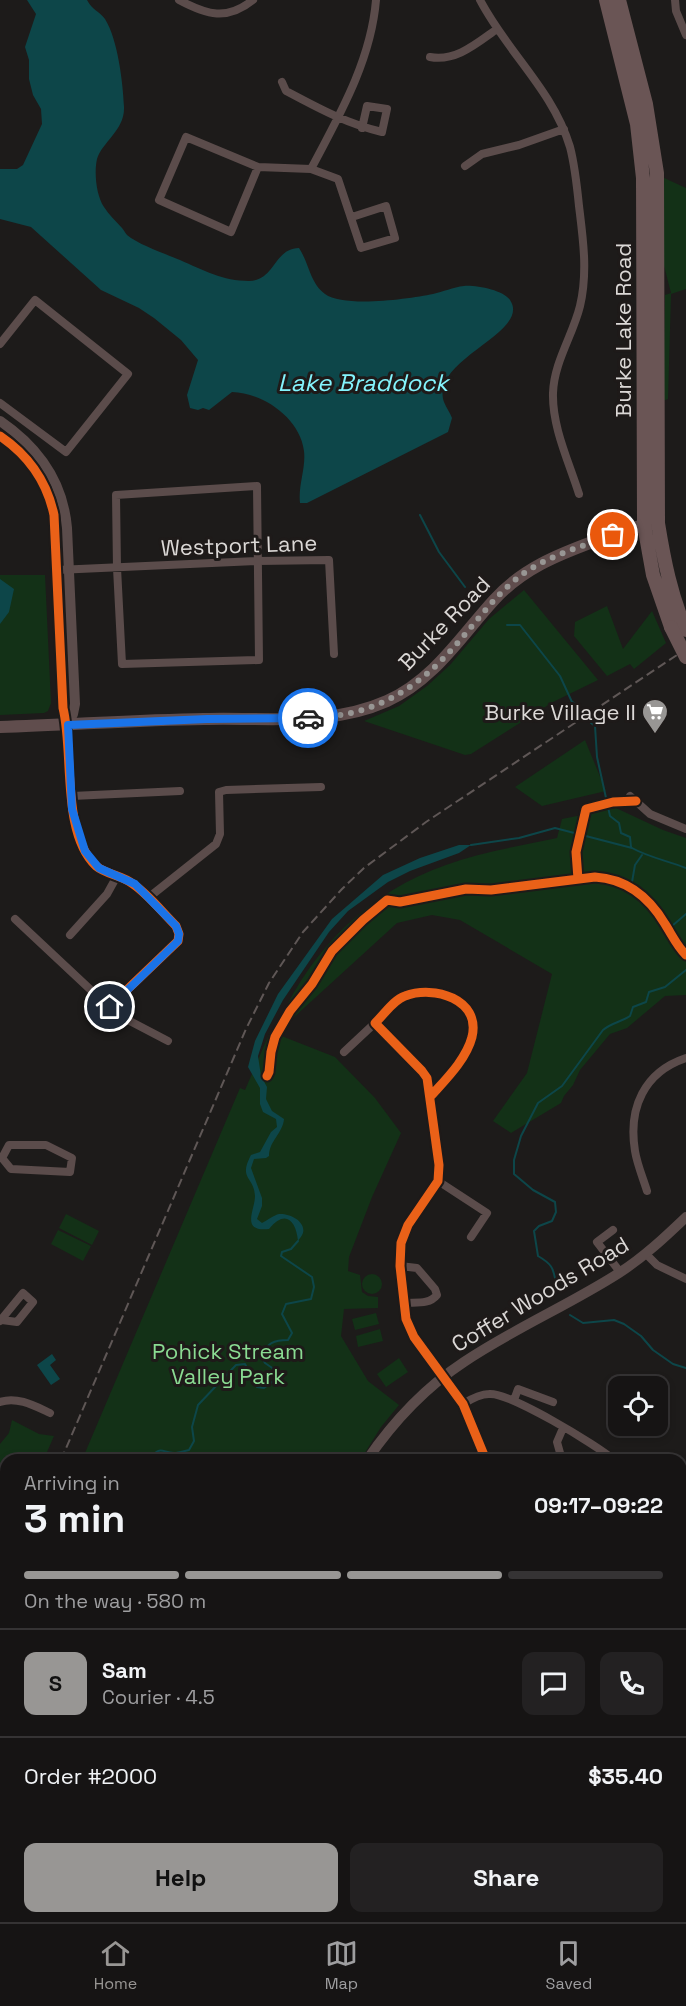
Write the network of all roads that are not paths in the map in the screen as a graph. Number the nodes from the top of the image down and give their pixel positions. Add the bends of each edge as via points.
1 (179, 0) edge
2 (253, 0) edge
3 (376, 0) edge
4 (480, 0) edge
5 (606, 0) edge
6 (619, 0) edge
7 (675, 0) edge
8 (497, 29) junction
9 (686, 35) edge
10 (430, 57) dead end
11 (282, 82) dead end
12 (337, 118) junction
13 (362, 128) dead end
14 (564, 129) junction
15 (465, 166) dead end
16 (258, 167) junction
17 (311, 170) junction
18 (352, 217) junction
19 (0, 344) edge
20 (0, 403) edge
21 (0, 421) edge
22 (0, 436) edge
23 (579, 494) dead end
24 (658, 523) junction
25 (644, 525) junction
26 (258, 561) junction
27 (117, 568) junction
28 (57, 570) junction
29 (69, 570) junction
30 (679, 626) edge
31 (334, 654) dead end
32 (686, 657) edge
33 (68, 725) junction
34 (0, 727) edge
35 (321, 787) dead end
36 (180, 791) dead end
37 (630, 795) dead end
38 (72, 796) junction
39 (686, 829) edge
40 (117, 876) junction
41 (148, 898) junction
42 (15, 919) dead end
43 (70, 935) dead end
44 (110, 1007) junction
45 (375, 1023) junction
46 (168, 1041) dead end
47 (345, 1052) dead end
48 (686, 1058) edge
49 (430, 1097) junction
50 (1, 1158) edge
51 (438, 1181) junction
52 (647, 1191) dead end
53 (686, 1217) edge
54 (613, 1230) dead end
55 (471, 1238) dead end
56 (646, 1254) junction
57 (400, 1266) junction
58 (620, 1272) junction
59 (686, 1279) edge
60 (404, 1303) junction
61 (443, 1378) junction
62 (514, 1400) junction
63 (0, 1402) edge
64 (553, 1402) dead end
65 (463, 1404) junction
66 (50, 1413) dead end
67 (563, 1428) junction
68 (371, 1454) edge
69 (484, 1454) edge
70 (560, 1454) edge
71 (604, 1454) edge

1 - 2 street via 199,10 226,14
3 - 12 street via 364,57
4 - 8 street
5 - 25 main road, Burke Lake Road via 637,124 643,178
6 - 24 main road, Burke Lake Road via 646,104 657,173
7 - 9 street
8 - 10 street via 452,57
8 - 14 street via 544,90
11 - 12 street via 286,91
12 - 13 street
12 - 17 street
14 - 15 street via 482,154
14 - 23 street via 576,173 585,263 580,305 555,377 554,407
16 - 16 street via 186,137 159,200 231,232
16 - 17 street
17 - 18 street via 338,179
18 - 18 street via 386,206 395,238 360,248
19 - 20 street via 35,300 128,374 66,452
21 - 29 street via 33,448 52,474 66,513
22 - 28 street via 34,468 47,492 54,515
24 - 25 main road, Burke Road
24 - 30 main road, Burke Lake Road
25 - 30 main road, Burke Lake Road via 653,575
25 - 33 main road, Burke Road via 555,556 525,573 495,599 428,674 402,693 370,708 321,718
26 - 27 street, Westport Lane
26 - 27 street via 257,486 116,495
26 - 27 street via 259,660 122,664
26 - 31 street, Westport Lane via 329,560
27 - 29 street, Westport Lane
28 - 29 street, Westport Lane
28 - 33 street via 63,708
29 - 33 street via 75,704
30 - 32 main road, Burke Lake Road, bridge
33 - 34 main road, Burke Road
33 - 38 street
35 - 41 street via 219,792 220,834 216,844
36 - 38 street
37 - 39 street via 650,814
38 - 40 street via 74,818 85,851 99,868
40 - 41 street via 135,884
40 - 43 street via 107,894
41 - 44 street via 176,926 178,941
42 - 44 street
44 - 46 street
45 - 47 street
45 - 49 street via 422,1071
45 - 49 street via 406,995 442,994 462,1003 473,1025 472,1036 464,1057
48 - 52 street via 646,1085 634,1115 635,1152
49 - 51 street
50 - 50 street via 11,1169 70,1172 72,1158 46,1145 9,1145
51 - 55 street via 487,1213
51 - 57 street via 405,1231
53 - 56 street, Coffer Woods Road
54 - 58 street via 597,1242
56 - 58 street, Coffer Woods Road
56 - 59 street
57 - 60 street
57 - 60 street via 417,1268 437,1295 427,1302
58 - 61 street, Coffer Woods Road via 478,1353
60 - 61 street via 414,1337
61 - 65 street
61 - 68 street, Coffer Woods Road via 406,1410
62 - 64 street via 518,1389
62 - 65 street via 491,1393
62 - 67 street
63 - 66 street via 26,1402
65 - 69 street
67 - 70 street via 557,1442
67 - 71 street

